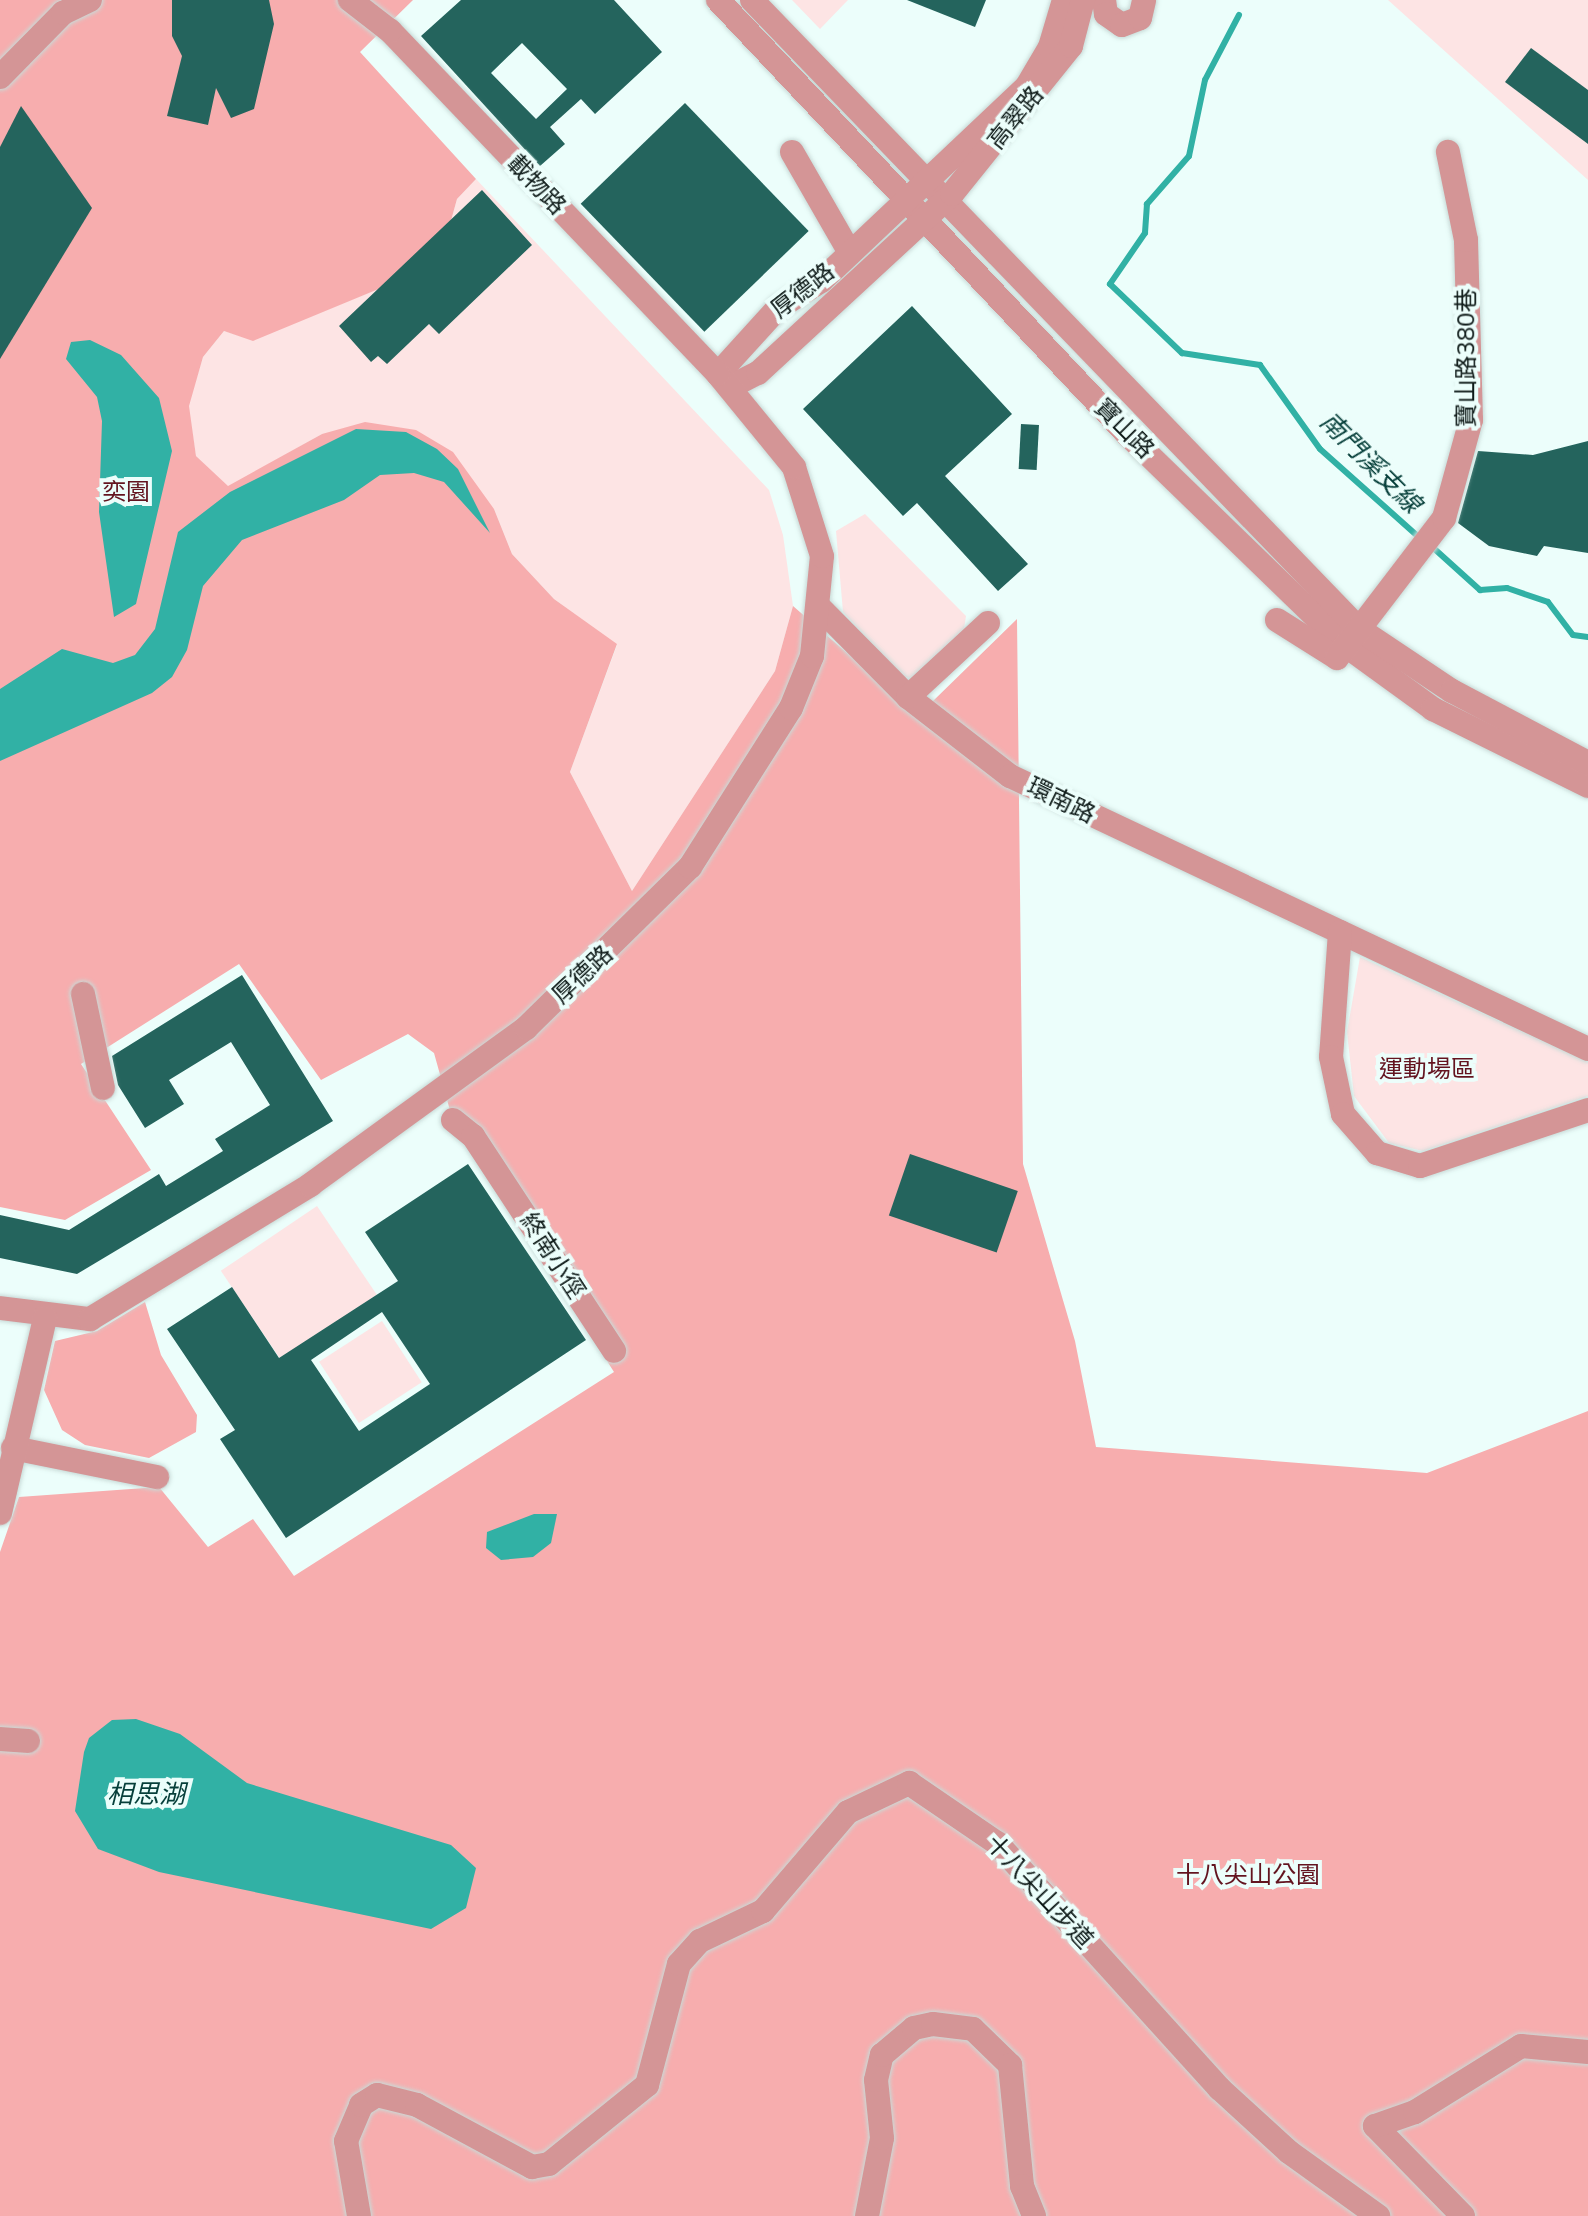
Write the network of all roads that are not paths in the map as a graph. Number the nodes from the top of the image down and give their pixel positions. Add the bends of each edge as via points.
1 (90, 0) edge
2 (350, 0) edge
3 (718, 0) edge
4 (1144, 0) edge
5 (756, 1) edge
6 (1088, 1) edge
7 (738, 21) junction
8 (1062, 43) junction
9 (0, 77) edge
10 (792, 152) dead end
11 (1448, 152) dead end
12 (926, 182) junction
13 (906, 200) junction
14 (945, 201) junction
15 (924, 220) junction
16 (850, 253) junction
17 (724, 380) junction
18 (822, 610) junction
19 (1277, 620) dead end
20 (988, 623) dead end
21 (1352, 637) junction
22 (908, 697) junction
23 (1588, 763) edge
24 (1588, 786) edge
25 (1340, 932) junction
26 (83, 994) dead end
27 (1588, 1049) edge
28 (103, 1088) dead end
29 (1588, 1110) edge
30 (453, 1120) dead end
31 (0, 1308) edge
32 (45, 1318) junction
33 (614, 1351) dead end
34 (13, 1448) junction
35 (157, 1477) dead end
36 (0, 1513) edge
37 (0, 1739) edge
38 (28, 1741) dead end
39 (1588, 2052) edge
40 (359, 2216) edge
41 (867, 2216) edge
42 (1034, 2216) edge
43 (1378, 2216) edge
44 (1463, 2216) edge

1 - 9 street via 63,13
2 - 17 street, 載物路 via 390,31
3 - 7 street, 寶山路
4 - 6 street via 1140,18 1122,25
5 - 7 street
5 - 12 street, 寶山路
6 - 8 street, 高翠路
7 - 13 street, 寶山路
8 - 12 street, 高翠路 via 1027,86
8 - 14 street, 高翠路
10 - 16 street
11 - 21 street, 寶山路380巷 via 1466,240 1471,420 1431,542
12 - 13 street, 高翠路
12 - 14 street, 寶山路
13 - 15 street, 寶山路
13 - 16 street, 厚德路
14 - 15 street, 高翠路
14 - 21 street, 寶山路
15 - 17 street, 厚德路 via 758,373
15 - 21 street, 寶山路 via 1126,433
16 - 17 street, 厚德路 via 778,308
17 - 18 street, 厚德路 via 794,467 822,556
18 - 22 street, 環南路
18 - 32 street, 厚德路 via 791,708 690,867 526,1028 310,1185 126,1299 90,1319
19 - 21 street via 1337,658
20 - 22 street
21 - 23 street, 寶山路
21 - 24 street, 寶山路 via 1433,709
22 - 25 street, 環南路 via 1010,776
25 - 27 street, 環南路
25 - 29 street via 1331,1057 1343,1114 1377,1153 1420,1166
26 - 28 street
30 - 33 street, 終南小徑 via 490,1161
31 - 32 street, 厚德路
32 - 34 street
34 - 35 street
34 - 36 street
37 - 38 street
39 - 44 street via 1521,2046 1415,2112 1375,2126
40 - 43 street, 十八尖山步道 via 346,2141 361,2105 377,2095 417,2105 532,2167 549,2164 647,2085 679,1964 700,1941 763,1911 848,1812 909,1783 997,1843 1219,2088 1289,2152
41 - 42 street via 882,2138 876,2080 882,2055 914,2028 933,2024 973,2029 1010,2065 1022,2186

